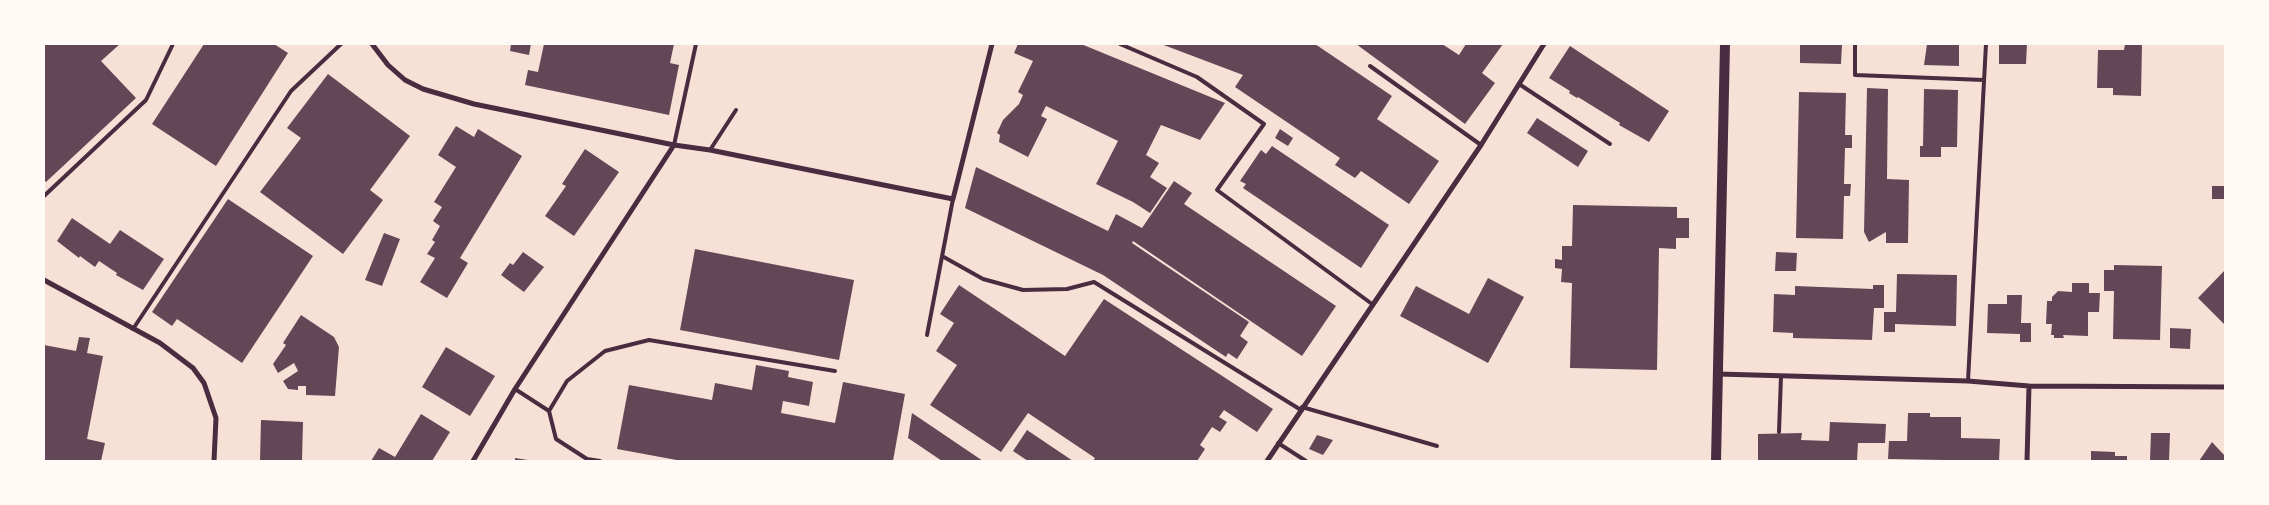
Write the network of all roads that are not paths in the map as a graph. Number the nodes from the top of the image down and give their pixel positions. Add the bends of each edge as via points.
1 (173, 44) edge
2 (341, 44) edge
3 (372, 44) edge
4 (696, 44) edge
5 (992, 44) edge
6 (1120, 44) edge
7 (1544, 44) edge
8 (1725, 44) edge
9 (1855, 44) edge
10 (1986, 44) edge
11 (1370, 66) dead end
12 (1984, 80) junction
13 (1519, 84) junction
14 (736, 110) dead end
15 (1482, 144) junction
16 (1610, 144) dead end
17 (674, 145) junction
18 (710, 150) junction
19 (44, 196) edge
20 (952, 198) junction
21 (942, 256) junction
22 (44, 280) edge
23 (1372, 304) junction
24 (133, 329) junction
25 (927, 335) dead end
26 (835, 372) dead end
27 (1718, 374) junction
28 (1781, 376) junction
29 (1968, 381) junction
30 (2029, 386) junction
31 (2225, 387) edge
32 (515, 389) junction
33 (1301, 408) junction
34 (549, 411) junction
35 (1779, 432) dead end
36 (1278, 443) junction
37 (1437, 446) dead end
38 (214, 461) edge
39 (473, 461) edge
40 (600, 461) edge
41 (1267, 461) edge
42 (1306, 461) edge
43 (1716, 461) edge
44 (2028, 461) edge

1 - 19 lane via 146,100
2 - 24 lane via 291,91
3 - 17 street via 388,65 423,89 474,104
4 - 17 lane
5 - 20 street
6 - 23 lane via 1197,78 1264,124 1217,190
7 - 13 street
8 - 27 main road
9 - 12 lane via 1854,75
10 - 12 lane
11 - 15 lane
12 - 29 lane
13 - 15 street
13 - 16 lane
14 - 18 lane
15 - 23 street
17 - 18 street
17 - 32 street
18 - 20 street
20 - 21 lane
21 - 25 lane
21 - 33 lane via 983,279 1023,290 1067,289 1094,282
22 - 24 street
23 - 33 street
24 - 38 street via 179,355 204,383 216,418
26 - 34 lane via 649,340 605,351 567,381
27 - 28 street
27 - 43 main road
28 - 29 street
28 - 35 lane
29 - 30 street
30 - 31 street
30 - 44 street
32 - 34 lane
32 - 39 street
33 - 36 street
33 - 37 lane
34 - 40 lane via 556,439 587,459
36 - 41 street
36 - 42 lane

